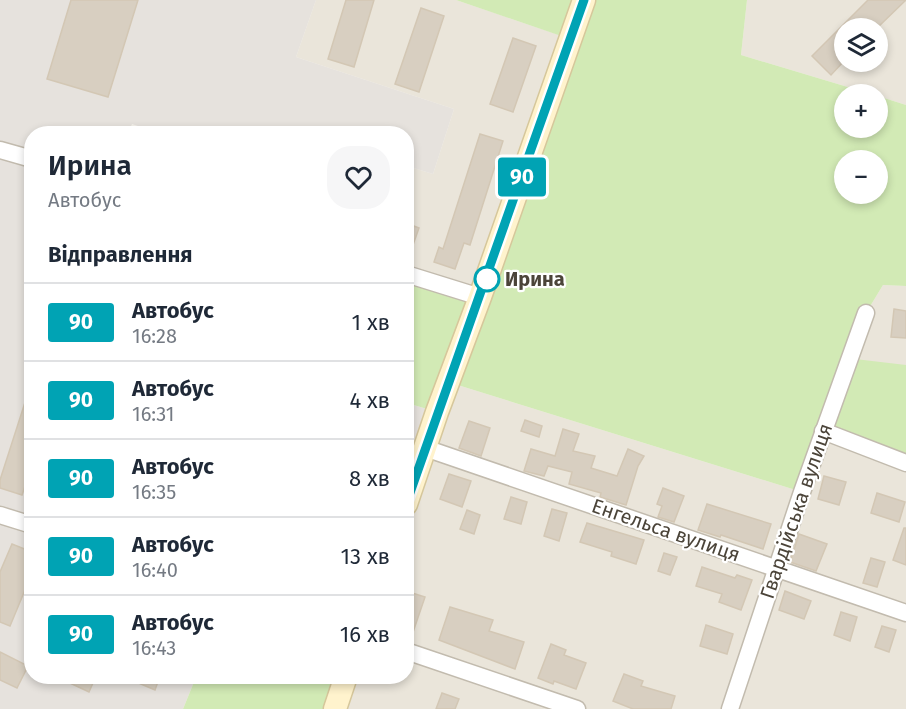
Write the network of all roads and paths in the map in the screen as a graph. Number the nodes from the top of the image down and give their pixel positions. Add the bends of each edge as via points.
1 (584, 0) edge
2 (0, 150) edge
3 (24, 157) edge
4 (414, 276) edge
5 (480, 297) junction
6 (866, 313) dead end
7 (824, 430) junction
8 (425, 448) junction
9 (906, 463) edge
10 (414, 480) edge
11 (0, 515) edge
12 (24, 522) edge
13 (777, 568) junction
14 (906, 613) edge
15 (414, 654) edge
16 (343, 684) edge
17 (335, 709) edge
18 (577, 709) edge
19 (730, 709) edge

1 - 5 main road
2 - 3 street
4 - 5 street
5 - 8 main road
6 - 7 street, Гвардійська вулиця
7 - 9 street
7 - 13 street, Гвардійська вулиця
8 - 10 main road
8 - 13 street, Енгельса вулиця
11 - 12 street
13 - 14 street, Енгельса вулиця
13 - 19 street, Гвардійська вулиця
15 - 18 street
16 - 17 main road

